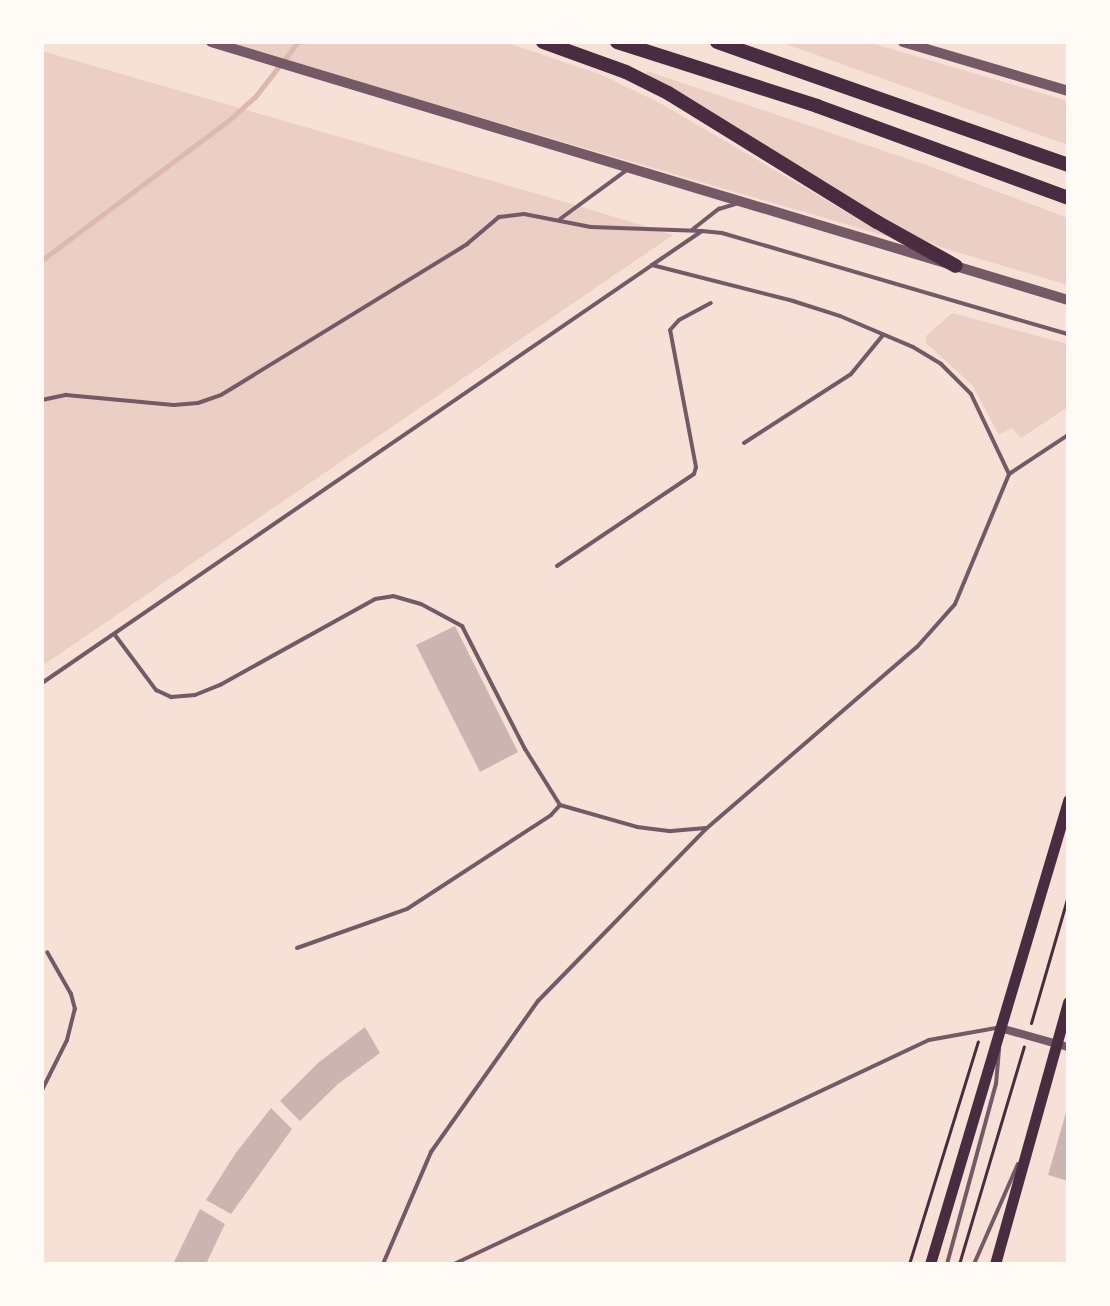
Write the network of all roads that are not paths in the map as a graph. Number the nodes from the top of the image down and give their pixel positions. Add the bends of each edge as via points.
1 (211, 42) edge
2 (543, 42) edge
3 (617, 42) edge
4 (717, 42) edge
5 (903, 42) edge
6 (1068, 91) edge
7 (1068, 165) edge
8 (628, 169) junction
9 (1068, 198) edge
10 (740, 203) junction
11 (560, 219) junction
12 (693, 229) junction
13 (702, 231) junction
14 (652, 265) junction
15 (956, 266) junction
16 (1068, 300) edge
17 (711, 303) dead end
18 (883, 334) junction
19 (1068, 334) edge
20 (42, 400) edge
21 (1068, 435) edge
22 (744, 443) dead end
23 (1009, 474) junction
24 (557, 566) dead end
25 (115, 635) junction
26 (42, 683) edge
27 (1068, 800) edge
28 (560, 805) junction
29 (707, 828) junction
30 (297, 948) dead end
31 (47, 952) dead end
32 (1068, 1002) edge
33 (1000, 1028) junction
34 (1062, 1045) edge
35 (42, 1090) edge
36 (1026, 1144) junction
37 (383, 1264) edge
38 (454, 1264) edge
39 (930, 1264) edge
40 (947, 1264) edge
41 (974, 1264) edge
42 (995, 1264) edge

1 - 8 street
2 - 15 highway via 668,93
3 - 9 highway via 817,106
4 - 7 highway
5 - 6 street
8 - 10 street
8 - 11 lane
10 - 12 lane via 719,209
10 - 15 street
11 - 12 lane via 591,227
11 - 20 lane via 499,217 467,244 221,395 174,405 66,395
12 - 13 lane
13 - 14 lane
13 - 19 lane
14 - 18 lane via 793,301
14 - 25 lane
15 - 16 street
17 - 24 lane via 670,330 694,474
18 - 22 lane via 851,374
18 - 23 lane via 941,364 958,379 971,394
21 - 23 lane
23 - 29 lane via 955,604 917,647
25 - 26 lane
25 - 28 lane via 156,690 171,697 195,695 375,599 393,596 421,604 462,626
27 - 33 main road
28 - 29 lane via 637,827
28 - 30 lane via 407,909
29 - 37 lane via 538,1001 431,1152
31 - 35 lane via 75,1009 67,1040
32 - 34 main road
33 - 34 street
33 - 38 lane via 929,1040
33 - 39 main road
33 - 40 lane via 996,1084
34 - 36 main road
36 - 41 lane
36 - 42 main road

